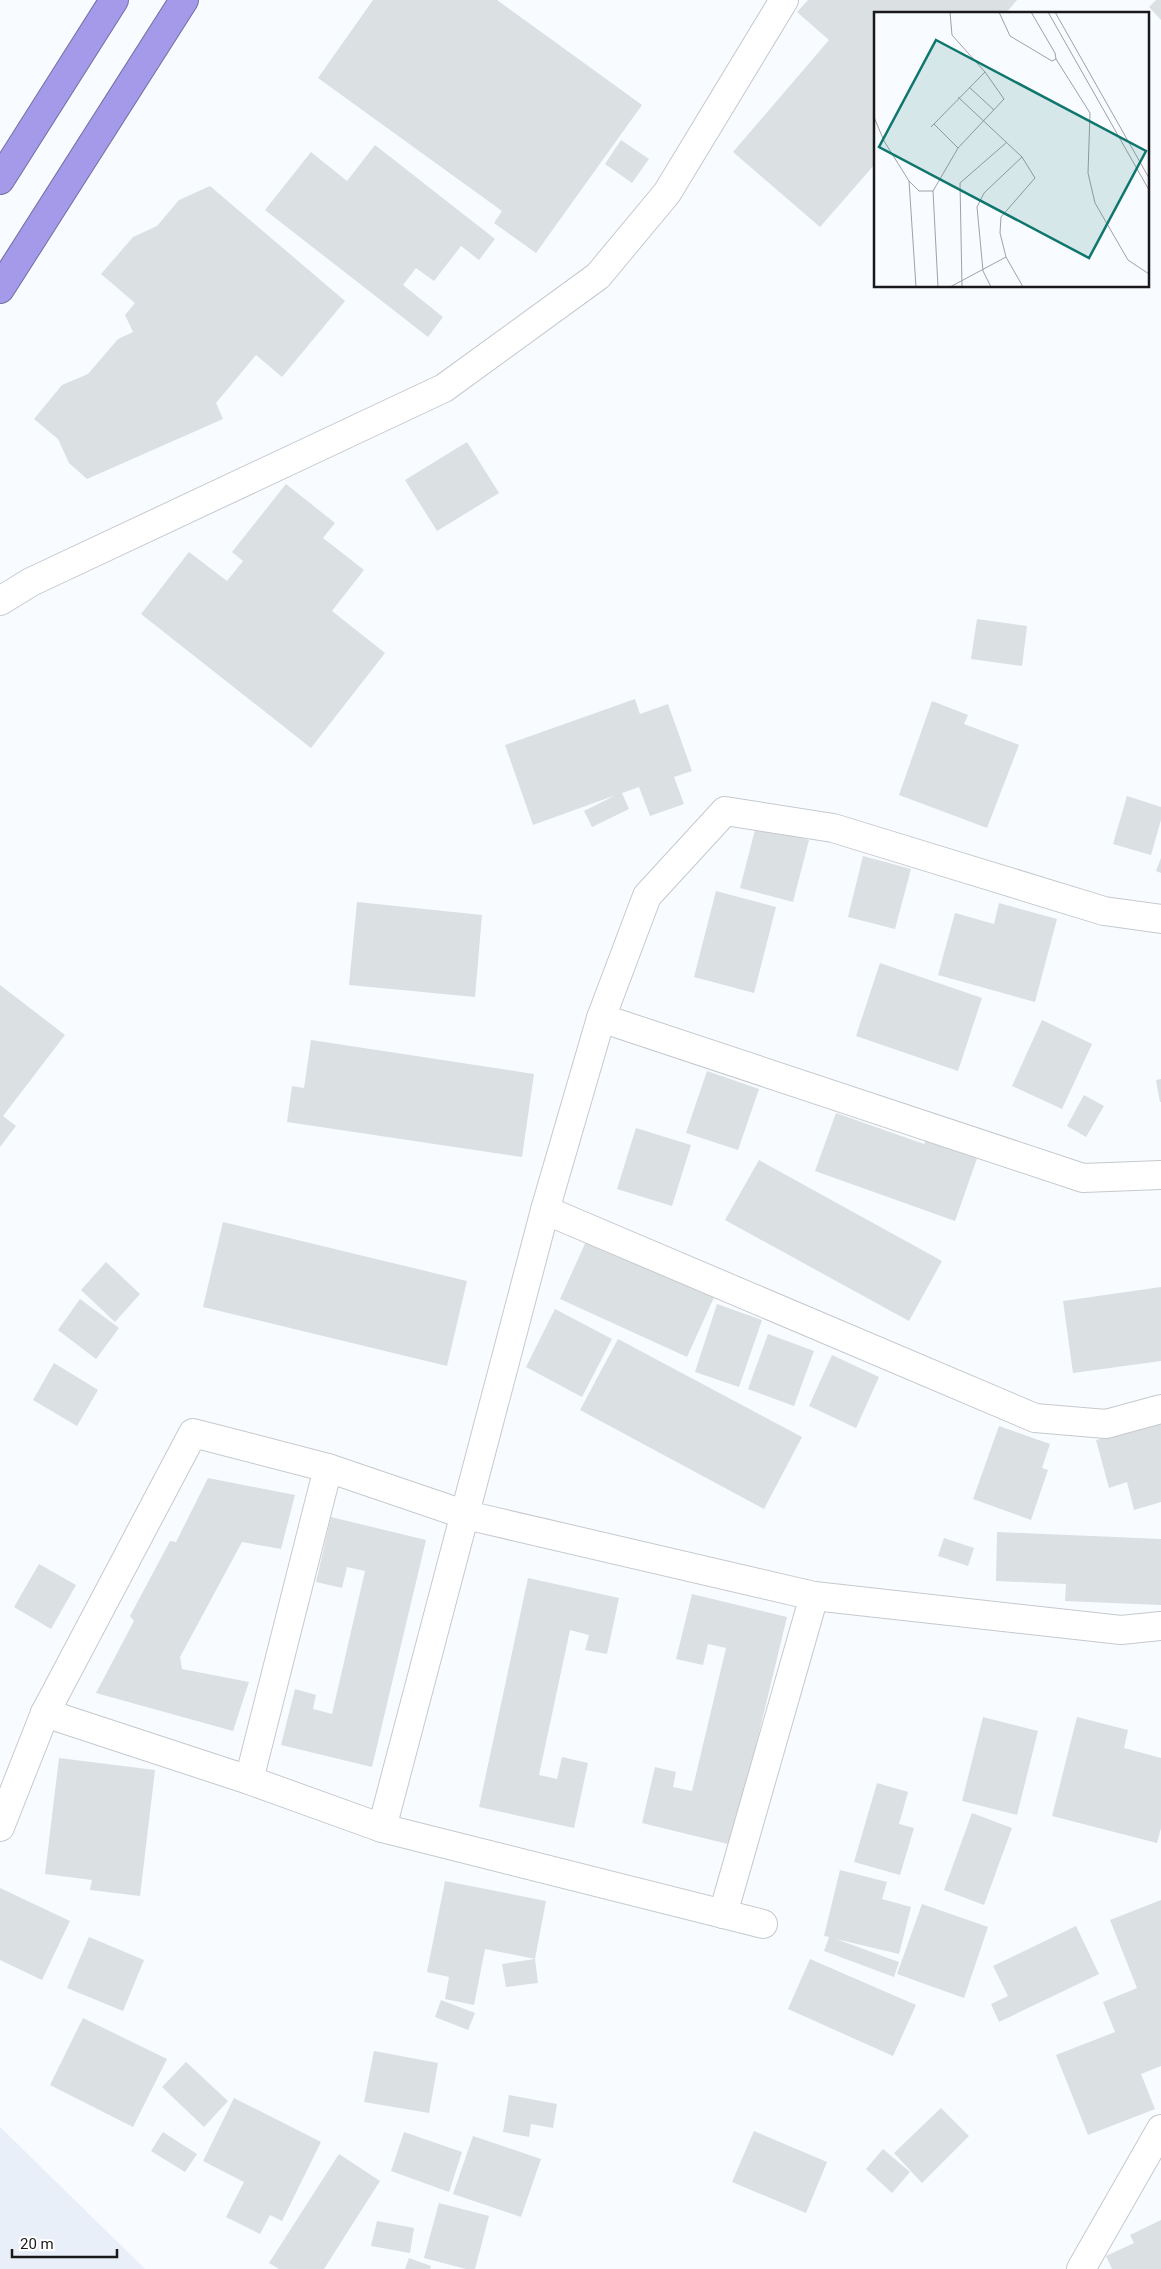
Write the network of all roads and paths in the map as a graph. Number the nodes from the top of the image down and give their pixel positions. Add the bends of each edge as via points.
1 (114, 0) edge
2 (184, 0) edge
3 (784, 0) edge
4 (0, 180) edge
5 (0, 289) edge
6 (0, 601) edge
7 (1161, 919) edge
8 (601, 1018) junction
9 (1161, 1175) edge
10 (546, 1210) junction
11 (1161, 1409) edge
12 (328, 1468) junction
13 (466, 1515) junction
14 (814, 1596) junction
15 (1161, 1626) edge
16 (45, 1713) junction
17 (249, 1780) junction
18 (0, 1828) edge
19 (382, 1828) junction
20 (723, 1914) junction
21 (762, 1924) dead end
22 (1161, 2129) edge
23 (1080, 2269) edge

1 - 4 highway
2 - 5 highway
3 - 6 street via 667,193 598,276 444,388 31,582
7 - 8 street via 1104,911 833,828 725,811 647,896
8 - 9 street via 1083,1178
8 - 10 street
10 - 11 street via 1035,1418 1106,1424
10 - 13 street
12 - 13 street
12 - 16 street via 193,1433
12 - 17 street
13 - 14 street
13 - 19 street
14 - 15 street via 1121,1630
14 - 20 street
16 - 17 street
16 - 18 street
17 - 19 street
19 - 20 street
20 - 21 street
22 - 23 street

